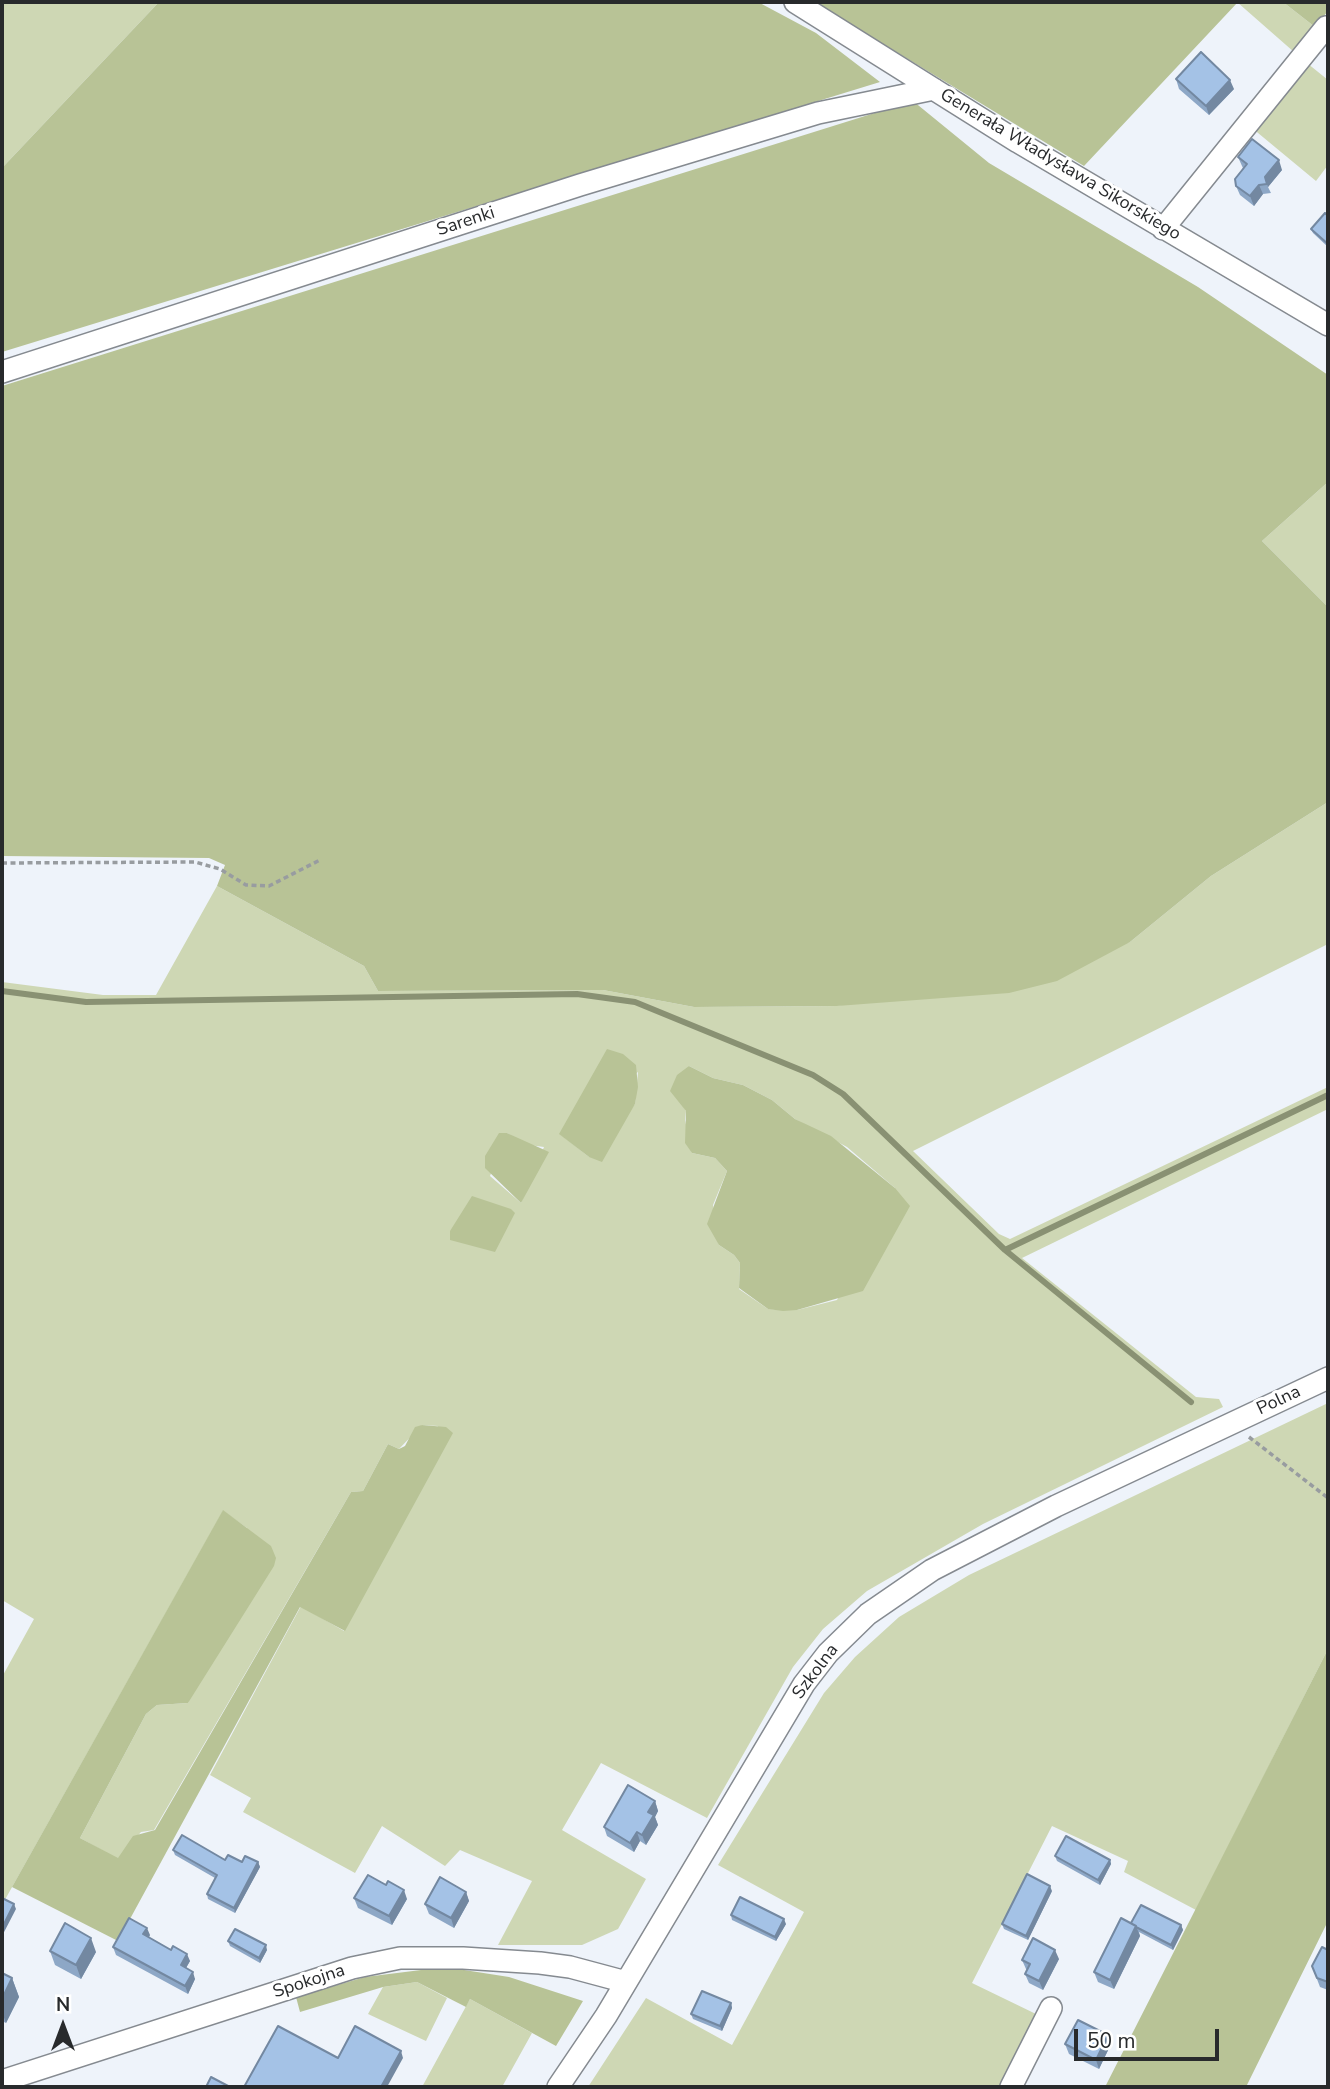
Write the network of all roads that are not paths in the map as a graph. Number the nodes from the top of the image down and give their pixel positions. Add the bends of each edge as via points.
1 (795, 2) edge
2 (1326, 27) dead end
3 (934, 89) junction
4 (1163, 229) junction
5 (1328, 325) edge
6 (2, 372) edge
7 (1328, 1378) edge
8 (1230, 1424) joint
9 (626, 1982) junction
10 (1051, 2008) dead end
11 (2, 2081) edge
12 (558, 2087) edge
13 (1011, 2087) edge

1 - 3 street, Generała Władysława Sikorskiego
2 - 4 street
3 - 4 street, Generała Władysława Sikorskiego
3 - 6 street, Sarenki via 818,113 646,164
4 - 5 street, Generała Władysława Sikorskiego
7 - 8 street, Polna
8 - 9 street, Szkolna via 933,1570 881,1603 841,1639 804,1684
9 - 11 street, Spokojna via 570,1967 527,1962 432,1957 389,1960
9 - 12 street, Szkolna
10 - 13 street

